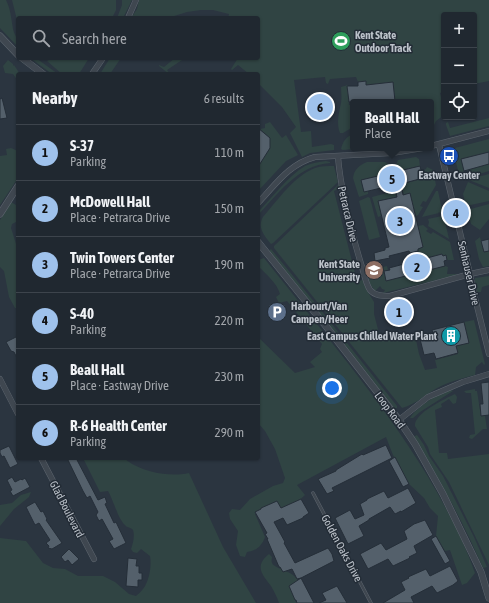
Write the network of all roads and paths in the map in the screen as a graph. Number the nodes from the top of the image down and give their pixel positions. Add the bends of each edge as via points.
1 (136, 0) edge
2 (129, 16) edge
3 (0, 36) edge
4 (16, 53) edge
5 (25, 60) edge
6 (102, 60) edge
7 (40, 72) edge
8 (93, 72) edge
9 (489, 132) edge
10 (439, 145) junction
11 (434, 146) edge
12 (404, 151) edge
13 (338, 156) junction
14 (16, 189) edge
15 (260, 201) edge
16 (0, 214) edge
17 (260, 244) edge
18 (489, 270) edge
19 (470, 274) junction
20 (489, 354) edge
21 (489, 374) edge
22 (0, 379) edge
23 (16, 410) edge
24 (399, 420) junction
25 (42, 460) edge
26 (313, 493) dead end
27 (94, 559) dead end
28 (486, 583) edge
29 (489, 598) edge
30 (371, 603) edge

1 - 2 street
3 - 4 street
5 - 7 street
6 - 8 street
9 - 10 street
10 - 11 street
10 - 19 street, Senhauser Drive
12 - 13 street
13 - 15 street via 315,157 298,164
13 - 19 street, Petrarca Drive via 356,248 373,293 390,296
14 - 16 street
17 - 24 street, Loop Road
18 - 19 street, Petrarca Drive
19 - 20 street, Senhauser Drive
21 - 24 street via 428,397
22 - 23 street
24 - 28 street, Loop Road via 443,494
25 - 27 street, Glad Boulevard
26 - 30 lane, Golden Oaks Drive
28 - 29 street, Loop Road

